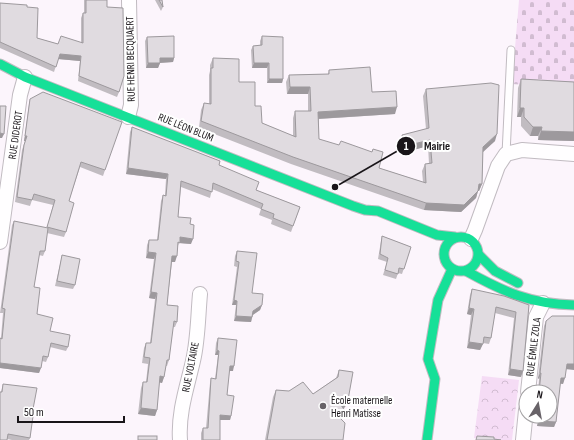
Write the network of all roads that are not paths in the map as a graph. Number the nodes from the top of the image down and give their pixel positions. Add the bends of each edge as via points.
1 (129, 0) edge
2 (511, 50) dead end
3 (0, 64) edge
4 (25, 77) junction
5 (128, 117) junction
6 (506, 154) junction
7 (574, 154) edge
8 (3, 196) edge
9 (365, 210) junction
10 (455, 238) junction
11 (471, 239) junction
12 (0, 242) edge
13 (438, 246) junction
14 (479, 255) junction
15 (452, 269) junction
16 (466, 271) junction
17 (527, 286) dead end
18 (200, 294) dead end
19 (543, 303) junction
20 (574, 305) edge
21 (529, 384) edge
22 (525, 424) edge
23 (180, 440) edge
24 (427, 440) edge
25 (523, 440) edge

1 - 5 street, RUE HENRI BECQUAERT via 131,105
2 - 6 lane
3 - 4 street, RUE LÉON BLUM
4 - 5 street, RUE LÉON BLUM
4 - 8 street, RUE DIDEROT
5 - 9 street, RUE LÉON BLUM
6 - 7 street via 522,150
6 - 11 street via 498,166
8 - 12 street, RUE DIDEROT
9 - 10 street, RUE LÉON BLUM via 378,211 437,235
9 - 13 street, RUE LÉON BLUM via 374,219
10 - 11 street via 460,236
10 - 13 street
11 - 14 street via 476,244
13 - 15 street
14 - 16 street via 477,262
14 - 17 street via 495,271
15 - 16 street
15 - 24 street via 438,300 428,359 435,379
16 - 19 street via 510,293
18 - 23 street, RUE VOLTAIRE via 194,360 182,403
19 - 20 street
19 - 21 street, RUE ÉMILE ZOLA via 536,316
22 - 25 street

